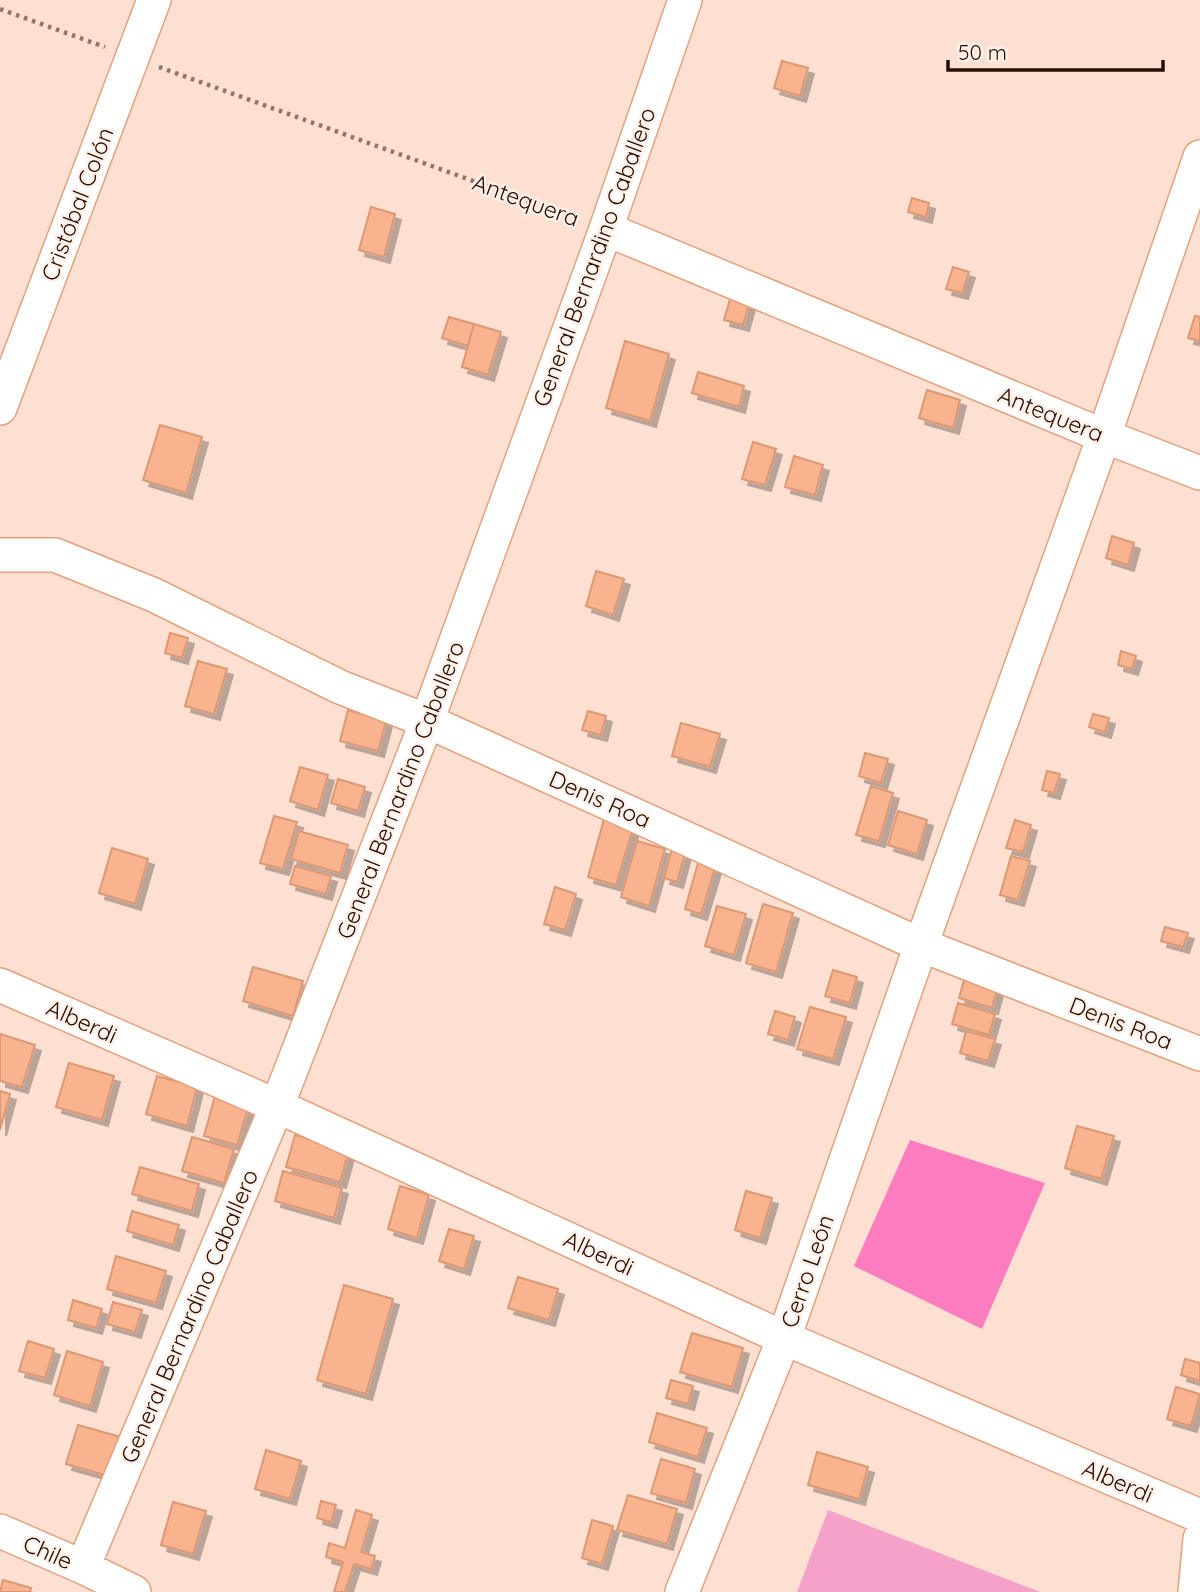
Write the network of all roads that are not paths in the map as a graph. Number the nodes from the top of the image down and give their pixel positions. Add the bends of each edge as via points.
1 (154, 0) edge
2 (685, 0) edge
3 (1200, 157) edge
4 (606, 229) junction
5 (0, 408) edge
6 (1104, 436) junction
7 (1200, 473) edge
8 (0, 555) edge
9 (428, 721) junction
10 (921, 945) junction
11 (0, 985) edge
12 (1200, 1054) edge
13 (277, 1107) junction
14 (783, 1338) junction
15 (1200, 1516) edge
16 (0, 1531) edge
17 (1200, 1539) edge
18 (83, 1567) junction
19 (134, 1592) edge
20 (682, 1592) edge
21 (1195, 1592) edge

1 - 5 street, Cristóbal Colón
2 - 4 street, General Bernardino Caballero
3 - 6 street, Cerro León
4 - 6 street, Antequera
4 - 9 street, General Bernardino Caballero
6 - 7 street, Antequera
6 - 10 street, Cerro León
8 - 9 street, Denis Roa via 55,555 154,595 340,687
9 - 10 street, Denis Roa
9 - 13 street, General Bernardino Caballero
10 - 12 street, Denis Roa
10 - 14 street, Cerro León
11 - 13 street, Alberdi
13 - 14 street, Alberdi
13 - 18 street, General Bernardino Caballero
14 - 15 street, Alberdi
14 - 20 street, Cerro León
16 - 18 street, Chile
17 - 21 street
18 - 19 street, Chile

